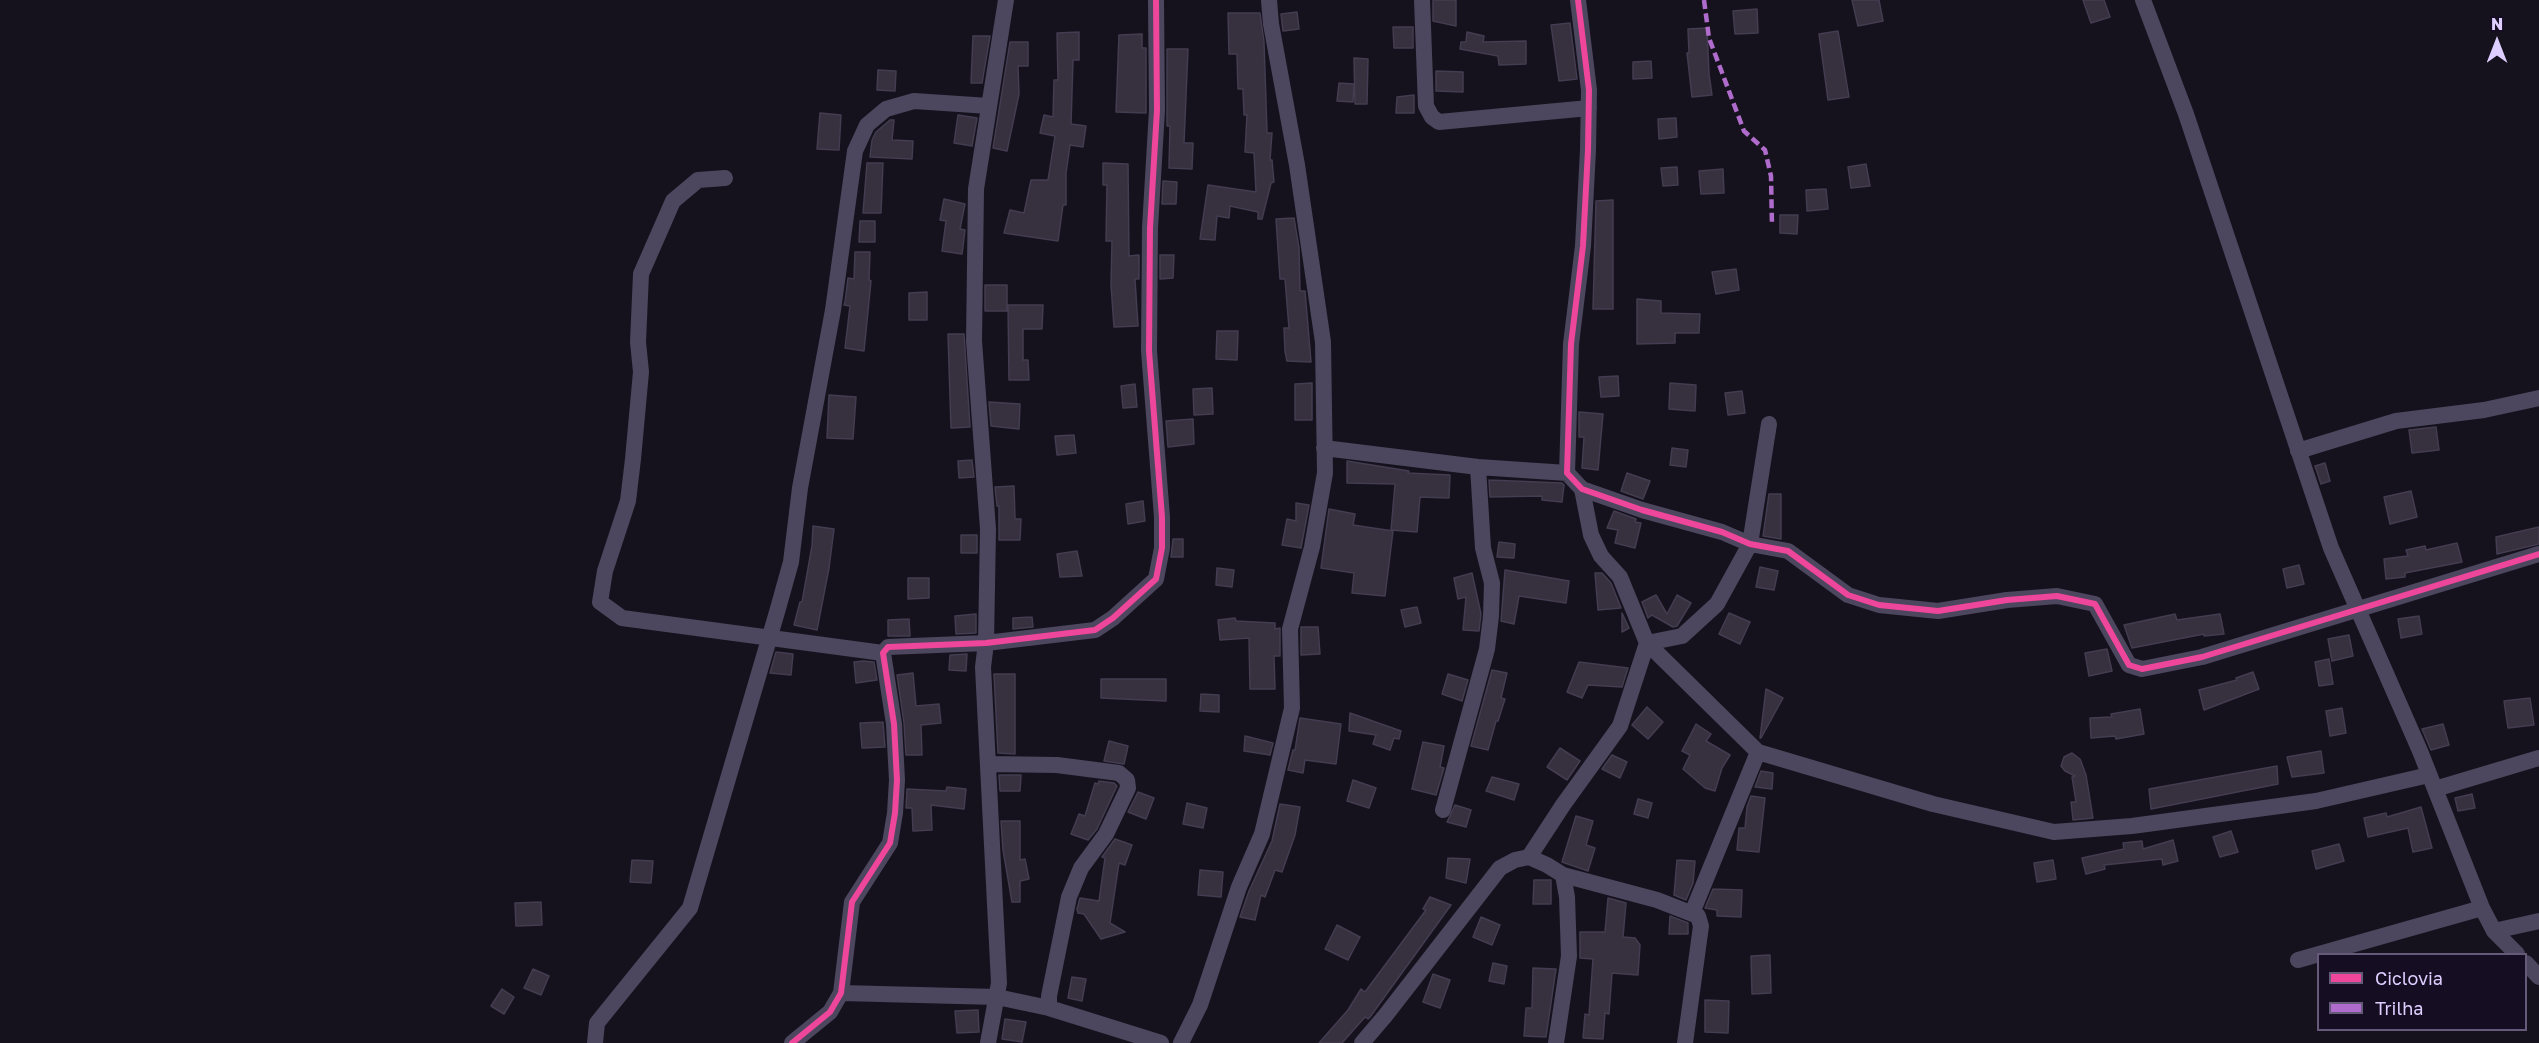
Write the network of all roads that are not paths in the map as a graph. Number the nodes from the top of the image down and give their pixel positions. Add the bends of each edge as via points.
1 (1006, 0) edge
2 (1156, 0) edge
3 (1268, 0) edge
4 (1422, 0) edge
5 (1578, 0) edge
6 (2143, 0) edge
7 (989, 106) junction
8 (1589, 108) junction
9 (725, 178) dead end
10 (2539, 398) edge
11 (1768, 424) dead end
12 (1324, 448) junction
13 (2298, 451) junction
14 (1478, 466) junction
15 (1567, 473) junction
16 (1582, 489) junction
17 (1750, 544) junction
18 (2539, 554) edge
19 (2357, 609) junction
20 (769, 637) junction
21 (986, 643) junction
22 (1647, 643) junction
23 (883, 652) junction
24 (1758, 752) junction
25 (2539, 758) edge
26 (990, 764) junction
27 (2432, 782) junction
28 (1443, 810) dead end
29 (1529, 857) junction
30 (1563, 875) junction
31 (2481, 908) junction
32 (1692, 913) junction
33 (2539, 921) edge
34 (2494, 931) junction
35 (2323, 953) edge
36 (2516, 953) edge
37 (2317, 955) edge
38 (2298, 960) dead end
39 (2527, 964) edge
40 (2539, 977) edge
41 (841, 993) junction
42 (997, 997) junction
43 (1049, 1008) junction
44 (595, 1043) edge
45 (792, 1043) edge
46 (988, 1043) edge
47 (1161, 1043) edge
48 (1181, 1043) edge
49 (1362, 1043) edge
50 (1556, 1043) edge
51 (1686, 1043) edge

1 - 7 street
2 - 21 street via 1157,110 1150,228 1149,351 1162,517 1160,564 1156,579 1095,630
3 - 12 street via 1323,342
4 - 8 street via 1426,106 1431,117 1440,122
5 - 8 street
6 - 13 street via 2186,114
7 - 20 street via 914,101 886,109 867,125 855,151 791,562
7 - 21 street via 976,189 975,317 988,529
8 - 15 street via 1584,246 1571,345
9 - 20 street via 698,180 673,201 641,274 641,372 628,501 604,572 600,602 622,618
10 - 13 street via 2396,422
11 - 17 street
12 - 14 street
12 - 48 street via 1325,473 1312,547 1290,629 1292,708 1262,834 1239,887 1200,1005
13 - 19 street via 2331,549
14 - 15 street
14 - 28 street via 1483,548 1492,583 1491,616 1487,649
15 - 16 street
16 - 17 street
16 - 22 street via 1601,556 1620,577
17 - 19 street via 1788,551 1848,595 1879,605 1938,611 2056,596 2095,604 2129,665 2142,669 2202,657
17 - 22 street via 1717,604 1682,636
18 - 19 street
19 - 27 street
20 - 23 street
20 - 44 street via 690,908 597,1023
21 - 23 street via 888,647
21 - 26 street via 983,667
22 - 24 street
22 - 29 street via 1620,726
23 - 41 street via 894,724 895,813 890,843 852,902
24 - 27 street via 1933,804 2054,832 2132,826
24 - 32 street
25 - 27 street
26 - 42 street
26 - 43 street via 1057,765 1119,773 1127,780 1128,788 1106,834 1081,868 1069,897
27 - 31 street
29 - 30 street
29 - 49 street via 1500,868
30 - 32 street
30 - 50 street via 1569,957
31 - 34 street
31 - 35 street
32 - 51 street via 1698,916 1701,926
33 - 34 street
34 - 36 street
37 - 38 street
39 - 40 street
41 - 42 street
41 - 45 street via 830,1012
42 - 43 street
42 - 46 street
43 - 47 street

